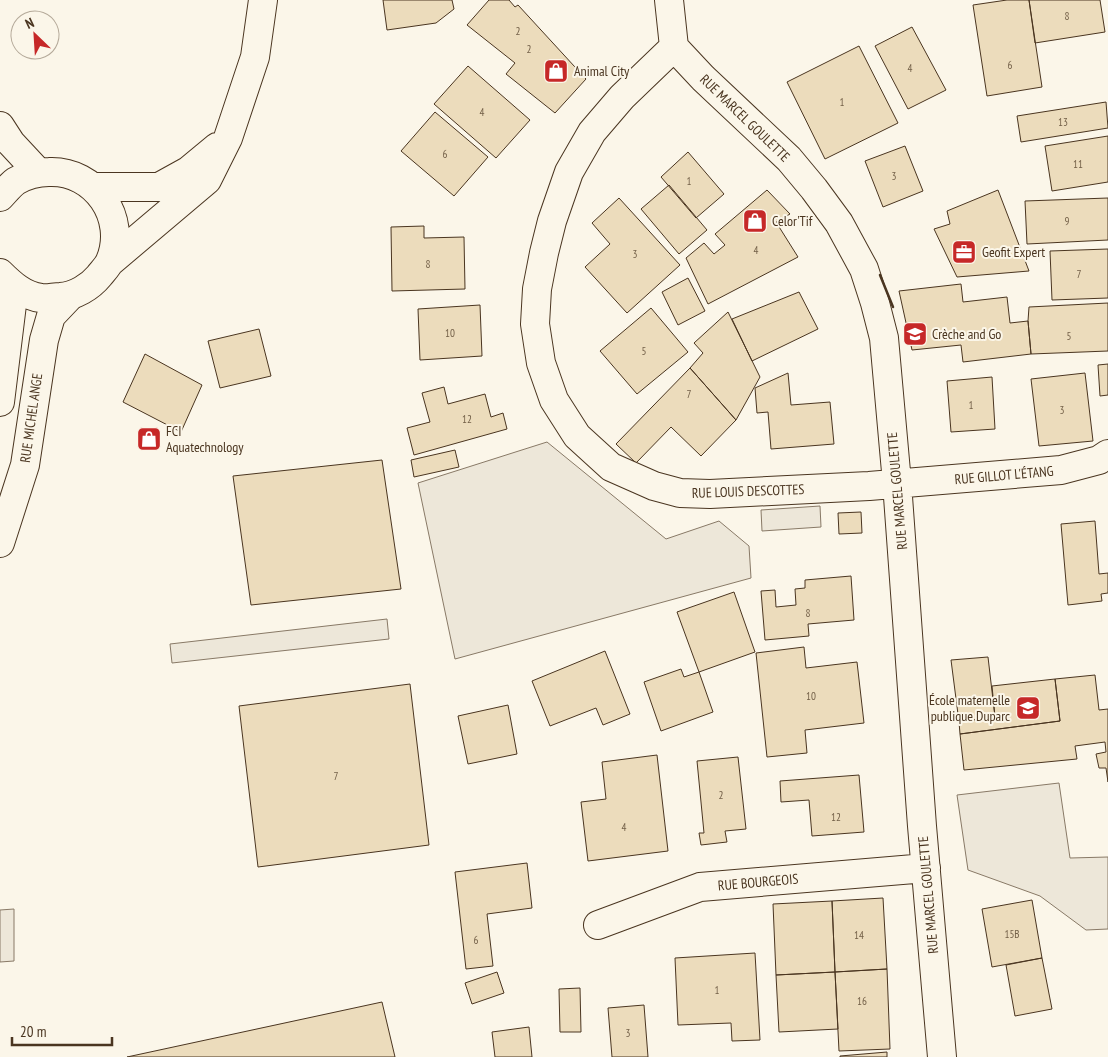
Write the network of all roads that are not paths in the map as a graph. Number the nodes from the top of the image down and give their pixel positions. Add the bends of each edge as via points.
1 (263, 0) edge
2 (669, 0) edge
3 (674, 47) junction
4 (0, 126) edge
5 (228, 138) junction
6 (38, 172) junction
7 (94, 187) junction
8 (0, 197) edge
9 (110, 262) junction
10 (7, 280) edge
11 (69, 296) junction
12 (0, 402) edge
13 (1108, 454) edge
14 (897, 484) junction
15 (0, 543) edge
16 (926, 868) junction
17 (598, 925) dead end
18 (942, 1057) edge

1 - 5 street via 255,57
2 - 3 street
3 - 14 street, RUE MARCEL GOULETTE via 788,159 840,224 864,269 884,338
3 - 14 street, RUE LOUIS DESCOTTES via 622,96 592,132 569,172 554,213 537,289 535,324 541,362 554,400 577,436 610,467 680,493
4 - 6 street
5 - 7 street via 188,171 159,187
5 - 9 street via 207,180
6 - 7 street via 58,171 77,176
6 - 8 street via 17,181
7 - 9 street via 107,203 114,222 115,242
9 - 11 street via 93,284
10 - 11 street via 41,298
10 - 12 street
11 - 15 street, RUE MICHEL ANGE via 52,316 44,340 25,465
13 - 14 street, RUE GILLOT L'ÉTANG via 1061,470
14 - 16 street, RUE MARCEL GOULETTE
16 - 17 street, RUE BOURGEOIS via 700,887
16 - 18 street, RUE MARCEL GOULETTE

